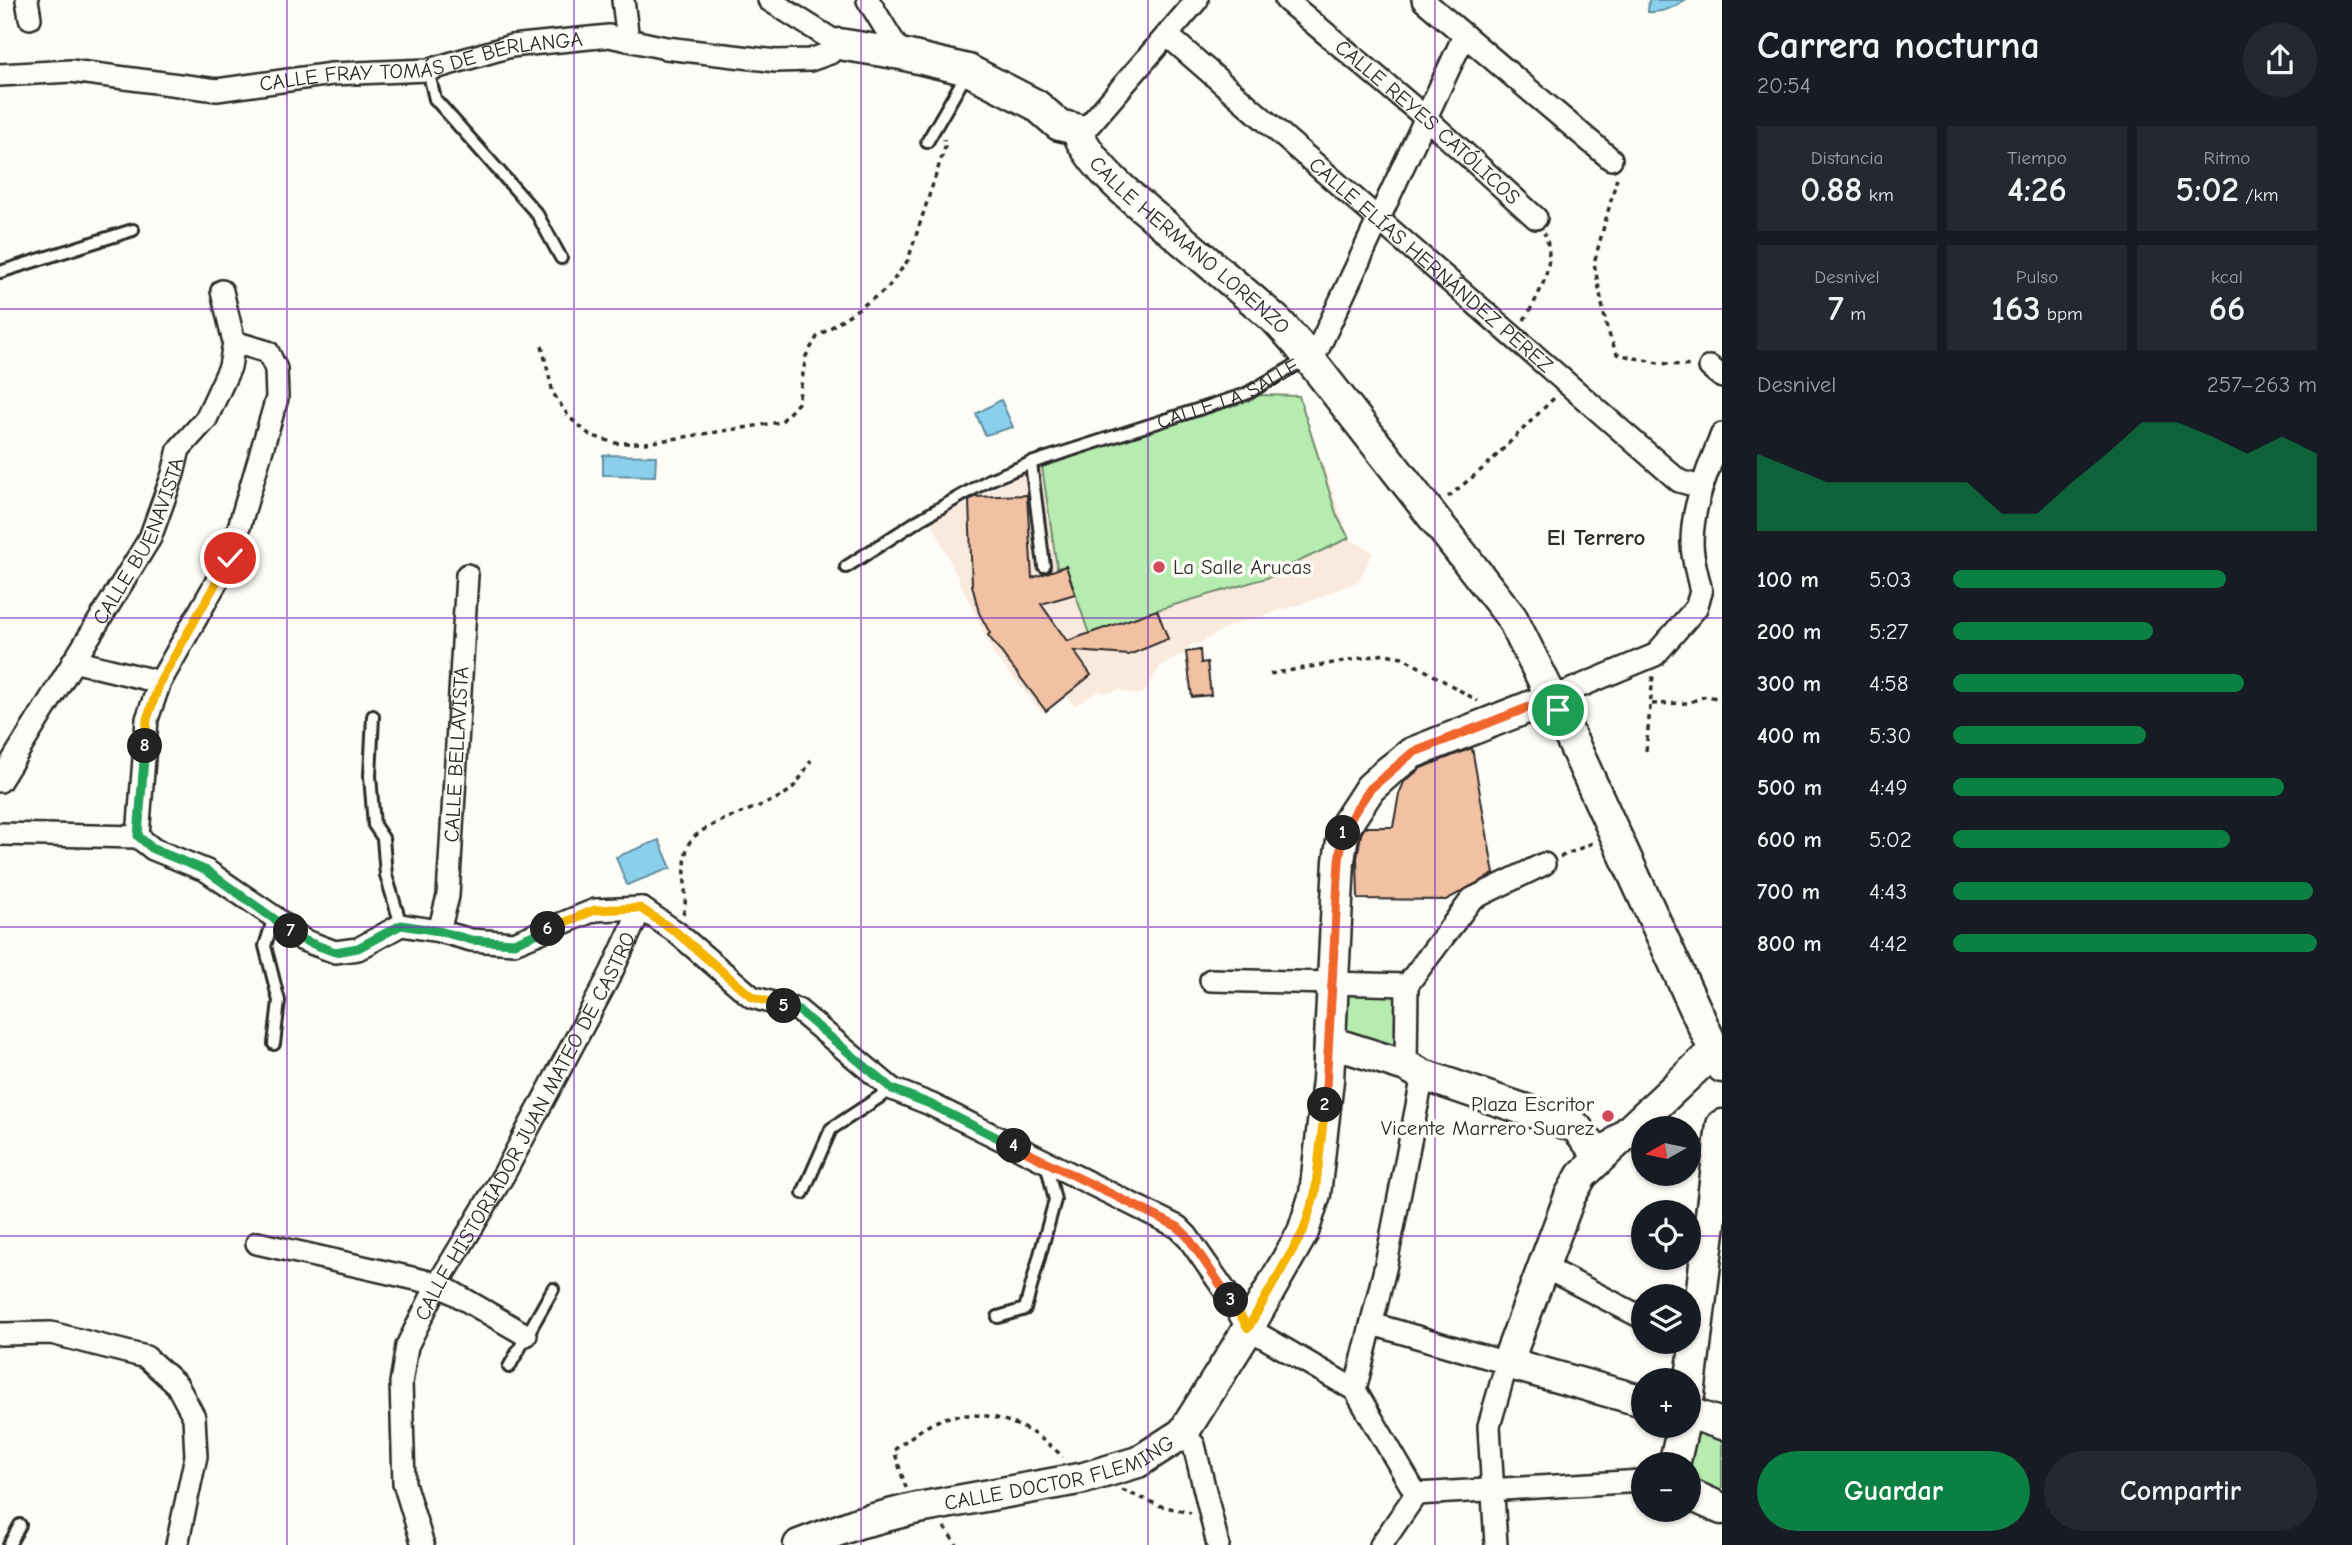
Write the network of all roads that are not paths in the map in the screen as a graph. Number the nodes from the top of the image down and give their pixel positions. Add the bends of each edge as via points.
1 (623, 0) edge
2 (769, 0) edge
3 (868, 0) edge
4 (1197, 0) edge
5 (1286, 0) edge
6 (1423, 0) edge
7 (1167, 35) junction
8 (1464, 36) junction
9 (628, 40) junction
10 (839, 44) junction
11 (901, 54) junction
12 (428, 70) junction
13 (968, 70) junction
14 (0, 75) edge
15 (1426, 118) junction
16 (1076, 130) junction
17 (926, 142) dead end
18 (1611, 159) road end
19 (1378, 218) junction
20 (1536, 218) road end
21 (133, 230) dead end
22 (561, 258) dead end
23 (0, 272) edge
24 (222, 291) dead end
25 (234, 342) junction
26 (1308, 359) junction
27 (1722, 434) edge
28 (1031, 463) junction
29 (1701, 487) junction
30 (1044, 566) dead end
31 (845, 567) dead end
32 (467, 575) dead end
33 (1712, 590) edge
34 (73, 661) junction
35 (160, 682) junction
36 (1552, 698) junction
37 (373, 716) dead end
38 (0, 781) edge
39 (0, 834) edge
40 (138, 836) junction
41 (1544, 864) road end
42 (640, 908) junction
43 (274, 917) junction
44 (401, 925) junction
45 (439, 931) junction
46 (1211, 980) dead end
47 (1333, 982) junction
48 (1407, 985) junction
49 (1330, 1042) junction
50 (274, 1044) dead end
51 (1718, 1059) edge
52 (1414, 1070) junction
53 (892, 1089) junction
54 (1722, 1125) edge
55 (1600, 1156) junction
56 (1046, 1162) junction
57 (803, 1193) dead end
58 (257, 1243) dead end
59 (1544, 1267) junction
60 (438, 1284) junction
61 (1700, 1284) edge
62 (552, 1289) dead end
63 (1631, 1312) edge
64 (998, 1317) dead end
65 (1372, 1324) junction
66 (1248, 1328) junction
67 (0, 1334) edge
68 (526, 1335) junction
69 (1507, 1363) junction
70 (509, 1367) dead end
71 (1355, 1390) junction
72 (1631, 1398) edge
73 (1701, 1417) edge
74 (1722, 1424) edge
75 (1183, 1433) junction
76 (1631, 1482) edge
77 (1492, 1489) junction
78 (1416, 1494) junction
79 (1701, 1499) edge
80 (1722, 1509) edge
81 (20, 1525) dead end
82 (9, 1545) edge
83 (177, 1545) edge
84 (423, 1545) edge
85 (799, 1545) edge
86 (1218, 1545) edge
87 (1381, 1545) edge
88 (1496, 1545) edge

1 - 9 street
2 - 10 street
3 - 11 street
4 - 7 street
5 - 15 street, CALLE REYES CATÓLICOS
6 - 8 street
7 - 16 street via 1090,124
7 - 19 street, CALLE ELÍAS HERNÁNDEZ PÉREZ
8 - 15 street
8 - 18 street
9 - 10 street, CALLE FRAY TOMÁS DE BERLANGA via 776,61 810,60
9 - 12 street, CALLE FRAY TOMÁS DE BERLANGA via 609,36 511,46
10 - 11 street
11 - 13 street
12 - 14 street, CALLE FRAY TOMÁS DE BERLANGA via 332,74 217,90 71,71
12 - 22 lane via 435,99 537,214
13 - 16 street via 1036,105 1059,125
13 - 17 lane
15 - 19 street
15 - 20 street, CALLE REYES CATÓLICOS
16 - 26 street, CALLE HERMANO LORENZO via 1083,148 1096,162 1278,322
19 - 26 street via 1317,351
19 - 29 street, CALLE ELÍAS HERNÁNDEZ PÉREZ via 1679,481
21 - 23 lane
24 - 25 street, CALLE BUENAVISTA
25 - 34 street, CALLE BUENAVISTA via 230,367 206,419 178,449 150,538
25 - 35 street via 268,352 276,369 278,398 230,558
26 - 28 lane, CALLE LA SALLE via 1246,394
26 - 36 street, CALLE LA SALLE via 1512,618
27 - 29 street
28 - 30 lane
28 - 31 lane, CALLE LA SALLE via 989,480
29 - 33 street via 1692,546
32 - 45 street, CALLE BELLAVISTA via 447,896
33 - 36 street via 1655,655
34 - 35 street
34 - 38 street, CALLE BUENAVISTA
35 - 40 street via 147,719
36 - 47 street, CALLE DOCTOR FLEMING via 1412,753 1370,789 1344,828
36 - 51 street, CALLE LA SALLE
37 - 44 lane via 370,776 374,825 383,838 386,875
39 - 40 street
40 - 43 street via 153,849 207,871
41 - 48 street via 1472,899
42 - 45 street via 595,910 514,943 471,940
42 - 53 street via 676,932 752,997 798,1010
42 - 60 street, CALLE HISTORIADOR JUAN MATEO DE CASTRO via 611,973 504,1174
43 - 44 street via 303,940 335,952 358,948
43 - 50 lane via 265,946 279,1001
44 - 45 street
46 - 47 street
47 - 48 street
47 - 49 street, CALLE DOCTOR FLEMING
48 - 52 street
49 - 52 street
49 - 66 street, CALLE DOCTOR FLEMING via 1315,1194 1303,1232
51 - 55 street
52 - 55 street via 1576,1127
52 - 65 street via 1385,1269
53 - 56 street
53 - 57 lane via 831,1129
54 - 61 street
55 - 59 street via 1570,1196
56 - 64 lane via 1055,1200 1025,1309
56 - 66 street via 1178,1227
58 - 60 street
59 - 63 street
59 - 69 street
60 - 68 street
60 - 84 street, CALLE HISTORIADOR JUAN MATEO DE CASTRO via 407,1346 401,1383 404,1483
62 - 68 lane
65 - 69 street
65 - 71 street
66 - 71 street
66 - 75 street, CALLE DOCTOR FLEMING
67 - 83 street via 51,1333 146,1357 177,1385 194,1417 196,1456
68 - 70 lane
69 - 72 street
69 - 77 street via 1489,1426
71 - 78 street
73 - 74 street
75 - 85 street, CALLE DOCTOR FLEMING via 1138,1462 1091,1476 913,1509
75 - 86 street via 1194,1445
76 - 77 street
77 - 78 street
77 - 88 street
78 - 87 street
79 - 80 street
81 - 82 lane

